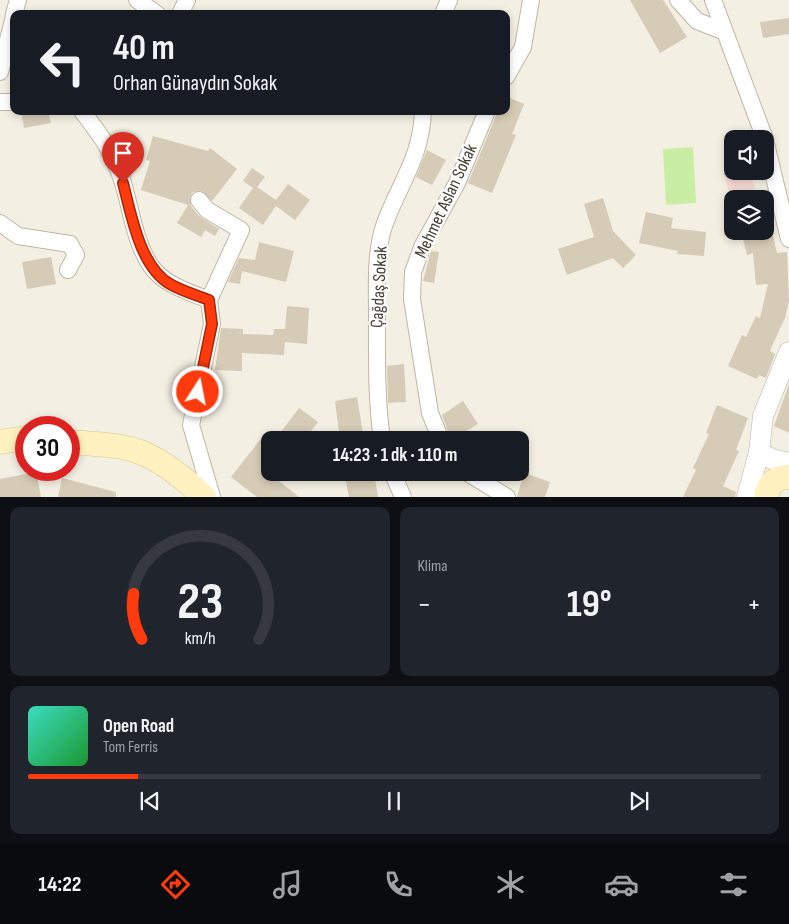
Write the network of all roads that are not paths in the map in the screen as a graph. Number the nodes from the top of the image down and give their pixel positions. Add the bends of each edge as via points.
1 (136, 0) edge
2 (531, 0) edge
3 (678, 0) edge
4 (713, 0) edge
5 (151, 10) edge
6 (10, 31) edge
7 (723, 31) junction
8 (510, 69) edge
9 (0, 72) edge
10 (85, 115) edge
11 (423, 115) edge
12 (485, 115) edge
13 (763, 130) edge
14 (774, 177) edge
15 (200, 200) dead end
16 (0, 223) edge
17 (789, 239) edge
18 (68, 270) dead end
19 (209, 300) junction
20 (789, 352) edge
21 (381, 431) edge
22 (437, 431) edge
23 (15, 440) edge
24 (0, 442) edge
25 (80, 443) edge
26 (759, 452) junction
27 (396, 481) edge
28 (481, 481) edge
29 (777, 481) edge
30 (204, 496) edge
31 (212, 496) edge
32 (403, 496) edge
33 (507, 496) edge
34 (747, 496) edge

1 - 5 street
2 - 8 street via 523,47
3 - 7 street via 697,21
4 - 7 street
6 - 9 street
7 - 13 street
10 - 19 street via 110,148 134,228 151,266 168,283
11 - 21 street, Çağdaş Sokak via 416,156 383,227 377,271 377,404
12 - 22 street, Mehmet Aslan Sokak via 413,272 412,299 430,413
14 - 17 street
15 - 19 street via 207,210 241,230
16 - 18 street via 18,236 70,244 76,255
19 - 31 street via 212,324 191,426
20 - 26 street via 764,416
23 - 24 main road
25 - 30 main road via 144,453 176,472
26 - 29 street via 775,460
26 - 34 street
27 - 32 street
28 - 33 street

